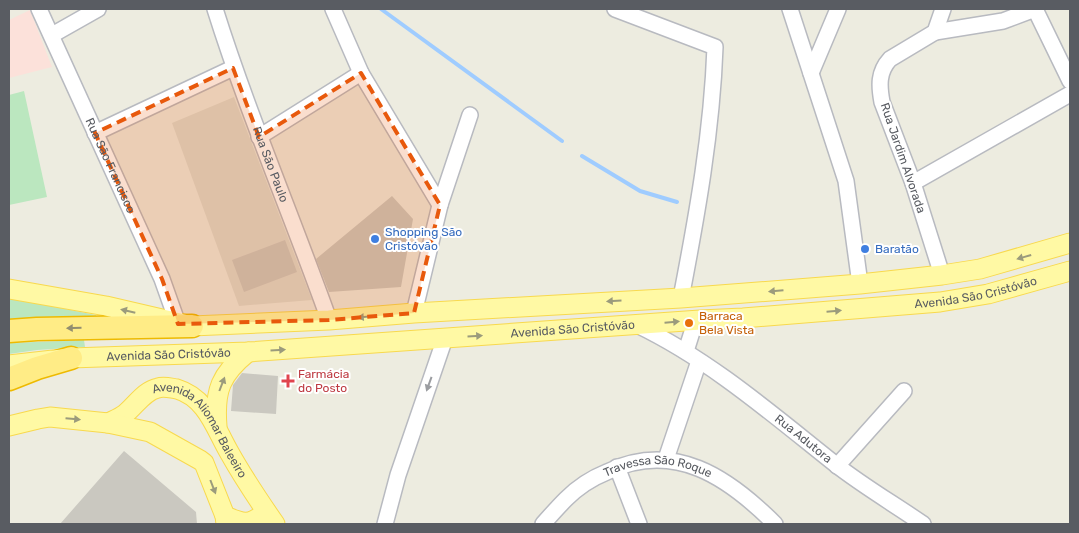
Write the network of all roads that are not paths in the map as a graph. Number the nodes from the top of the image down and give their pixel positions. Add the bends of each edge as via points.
1 (39, 9) edge
2 (98, 9) edge
3 (215, 9) edge
4 (333, 9) edge
5 (615, 9) edge
6 (790, 9) edge
7 (838, 9) edge
8 (943, 9) edge
9 (1035, 9) edge
10 (935, 32) junction
11 (52, 35) junction
12 (233, 68) junction
13 (360, 73) junction
14 (811, 73) junction
15 (1070, 81) edge
16 (1070, 94) edge
17 (470, 116) dead end
18 (95, 133) junction
19 (260, 137) junction
20 (913, 183) junction
21 (440, 205) junction
22 (1070, 243) edge
23 (1070, 271) edge
24 (942, 275) junction
25 (860, 284) junction
26 (9, 288) edge
27 (681, 298) junction
28 (414, 313) junction
29 (329, 320) junction
30 (700, 320) junction
31 (185, 325) junction
32 (637, 325) junction
33 (9, 331) edge
34 (445, 338) junction
35 (686, 351) junction
36 (248, 352) junction
37 (71, 358) joint
38 (699, 361) junction
39 (12, 368) edge
40 (904, 390) dead end
41 (144, 396) junction
42 (38, 418) junction
43 (9, 421) edge
44 (108, 423) junction
45 (9, 426) edge
46 (217, 426) junction
47 (156, 434) junction
48 (666, 459) junction
49 (837, 466) junction
50 (617, 467) junction
51 (270, 518) edge
52 (225, 520) edge
53 (385, 524) edge
54 (543, 524) edge
55 (639, 524) edge
56 (775, 524) edge
57 (923, 524) edge

1 - 11 street, Rua São Francisco
2 - 11 street
3 - 12 street, Rua São Paulo
4 - 13 street
5 - 27 street via 716,47 702,185
6 - 14 street
7 - 14 street
8 - 10 street
9 - 10 street via 1003,21
9 - 15 street
10 - 20 street, Rua Jardim Alvorada via 890,59 880,81 882,102
11 - 18 street, Rua São Francisco
12 - 18 street
12 - 19 street, Rua São Paulo
13 - 19 street
13 - 21 street
14 - 25 street via 846,181
16 - 20 street
17 - 21 street
18 - 31 street, Rua São Francisco
19 - 29 street, Rua São Paulo
20 - 24 street, Rua Jardim Alvorada
21 - 28 street
22 -> 24 main road, Avenida São Cristóvão via 980,269
30 -> 23 main road, Avenida São Cristóvão via 940,302 988,294
24 - 25 main road, Avenida São Cristóvão
25 -> 27 main road, Avenida São Cristóvão
31 -> 26 main road, Avenida São Cristóvão
27 -> 28 main road, Avenida São Cristóvão
28 -> 29 main road, Avenida São Cristóvão
29 - 31 main road, Avenida São Cristóvão
32 -> 30 main road, Avenida São Cristóvão
30 - 35 street
31 -> 33 highway
34 -> 32 main road, Avenida São Cristóvão
32 - 35 street, Rua Adutora
36 -> 34 main road, Avenida São Cristóvão
34 -> 53 street via 398,475
35 - 38 street, Rua Adutora
36 - 37 main road, Avenida São Cristóvão
46 -> 36 main road via 216,410 222,382 228,371
37 - 39 highway via 37,368
38 - 48 street
38 - 49 street, Rua Adutora via 763,406
40 - 49 street
41 - 44 main road, Avenida Aliomar Baleeiro via 125,414
41 - 46 main road, Avenida Aliomar Baleeiro via 160,387 181,391 201,404
41 - 47 main road via 141,406 143,418
42 - 43 main road
42 -> 44 main road, Avenida Aliomar Baleeiro
42 - 45 main road, Avenida Aliomar Baleeiro
44 - 47 main road, Avenida Aliomar Baleeiro
46 - 51 main road, Avenida Aliomar Baleeiro via 229,452
47 -> 52 main road, Avenida Aliomar Baleeiro via 200,460 206,467
48 - 50 street, Travessa São Roque via 637,461
48 - 56 street, Travessa São Roque via 693,466 722,481 751,501
49 - 57 street, Rua Adutora
50 - 54 street, Travessa São Roque via 566,498
50 - 55 street
51 - 52 main road via 241,523

